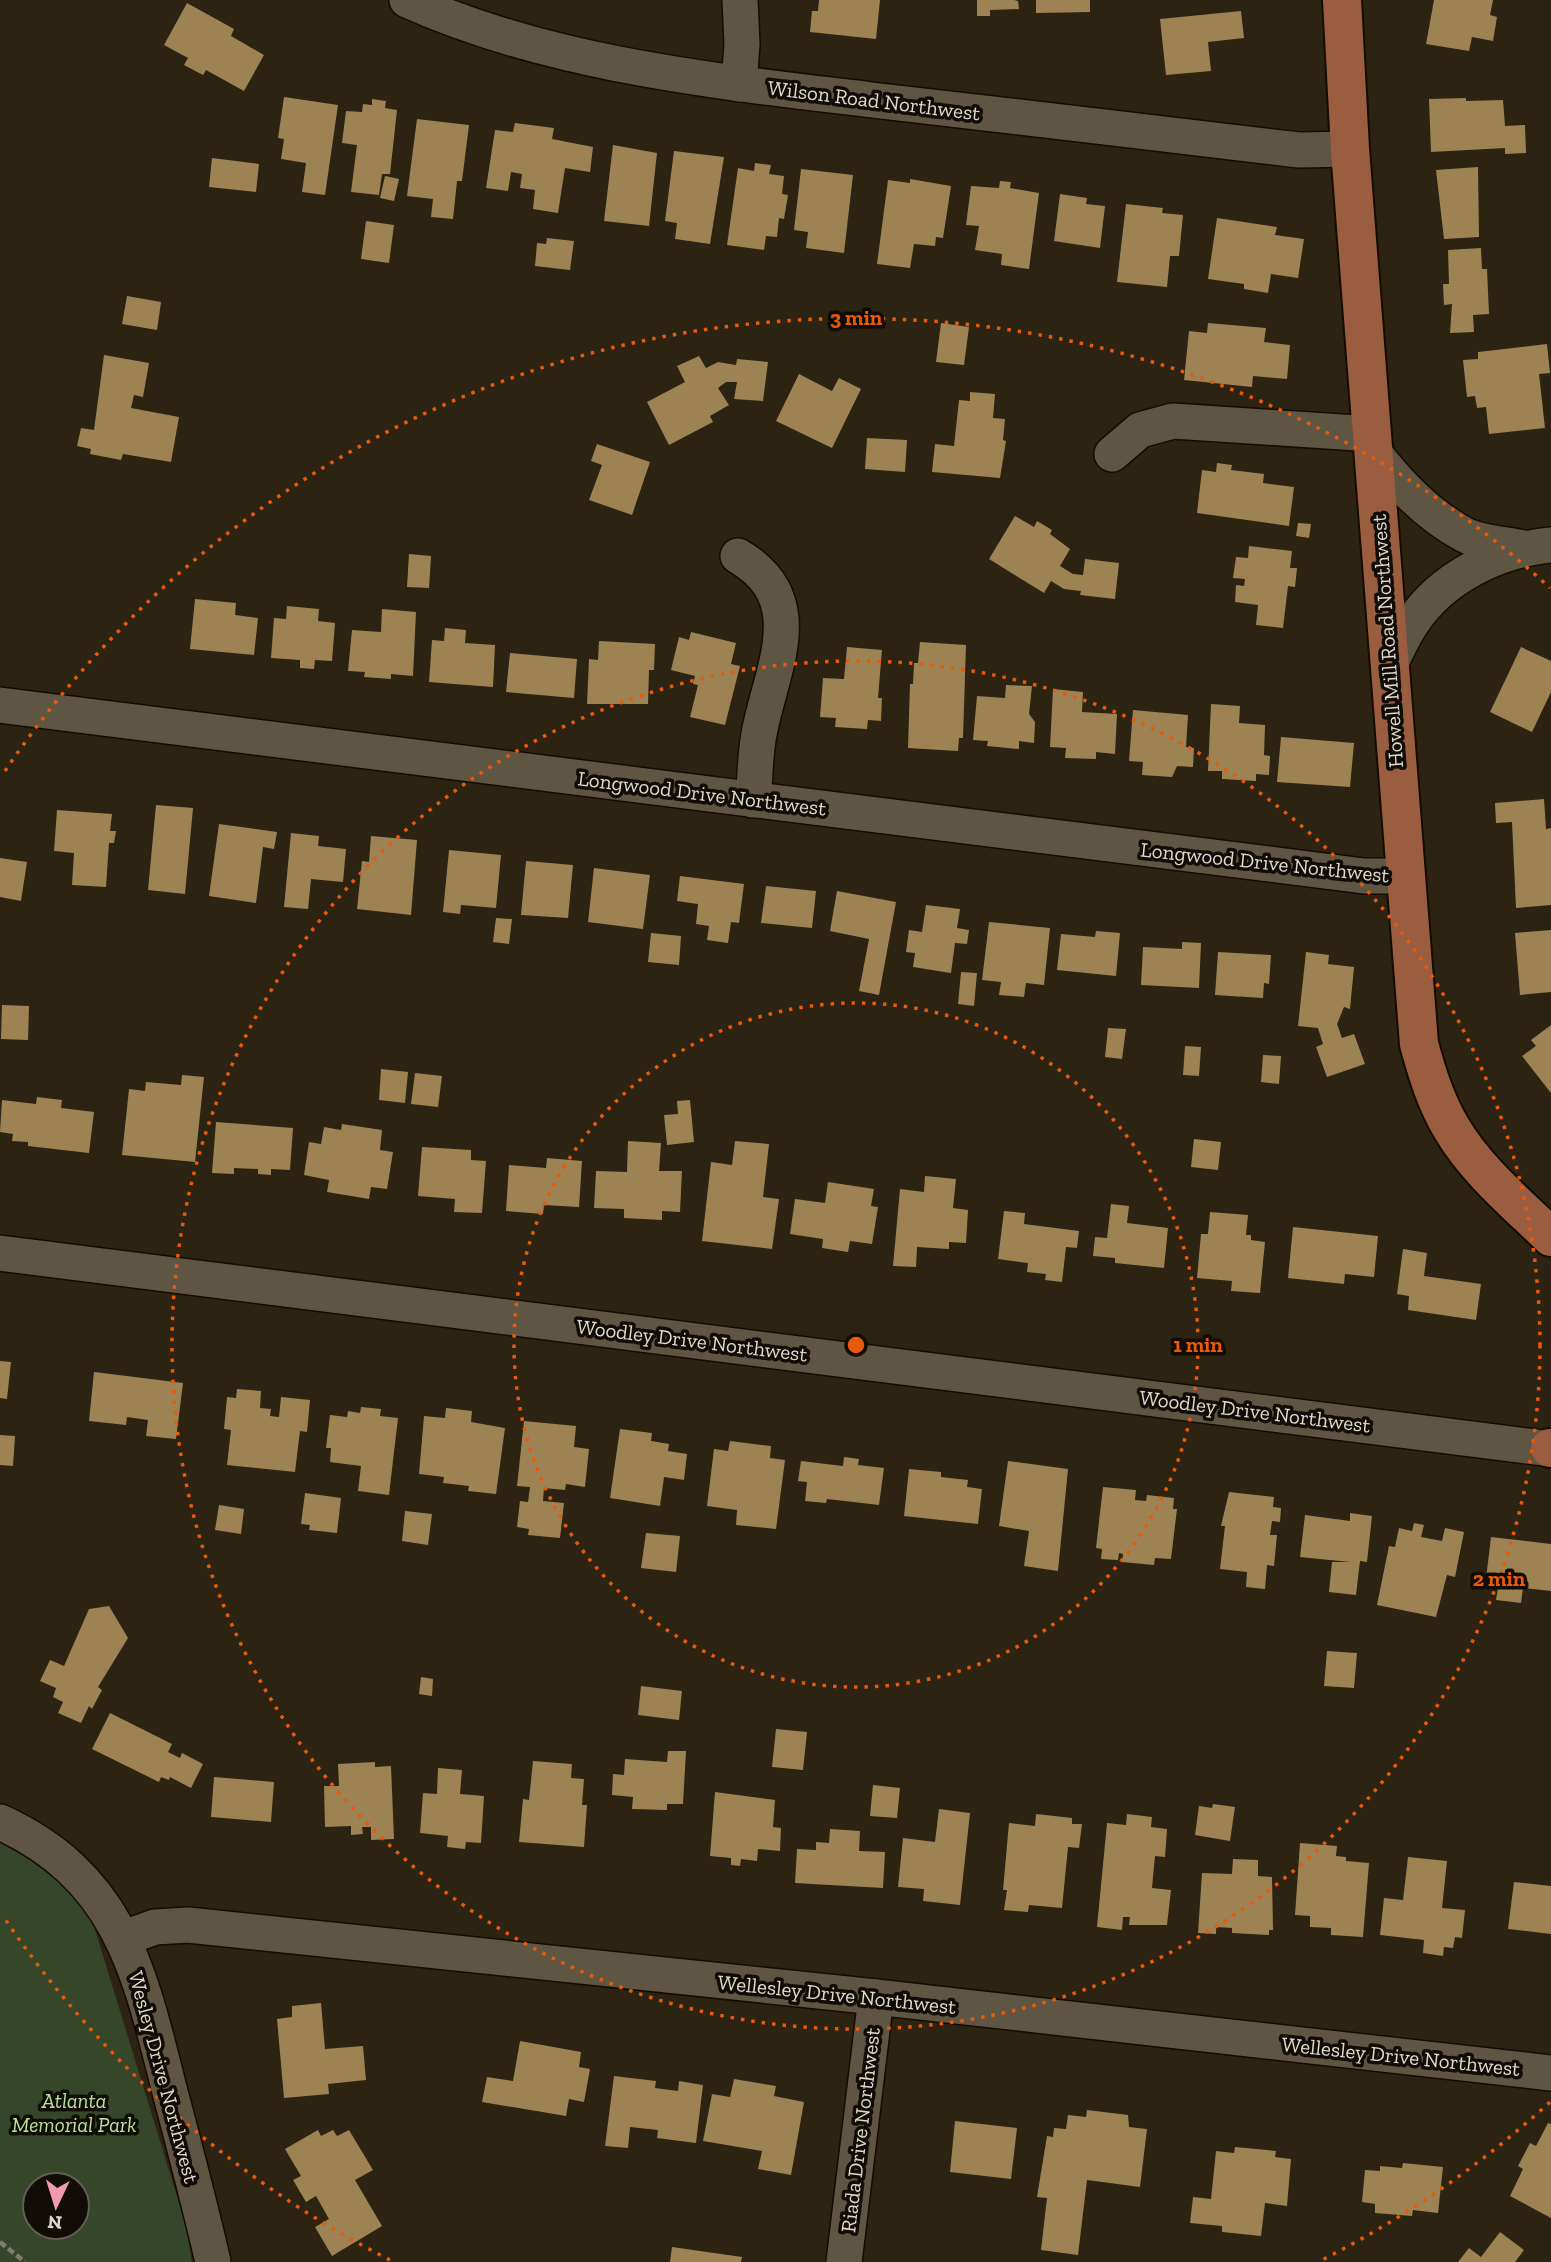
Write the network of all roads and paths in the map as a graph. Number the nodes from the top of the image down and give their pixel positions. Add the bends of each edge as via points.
1 (407, 0) edge
2 (740, 0) edge
3 (1342, 0) edge
4 (739, 84) junction
5 (1350, 149) junction
6 (1372, 442) junction
7 (1112, 454) dead end
8 (1537, 547) edge
9 (738, 556) dead end
10 (1389, 667) junction
11 (0, 705) edge
12 (753, 800) junction
13 (1405, 876) junction
14 (1551, 1237) edge
15 (0, 1253) edge
16 (1551, 1448) edge
17 (0, 1822) edge
18 (124, 1938) junction
19 (876, 1997) junction
20 (1551, 2073) edge
21 (0, 2242) edge
22 (25, 2262) edge
23 (214, 2262) edge
24 (844, 2262) edge

1 - 4 street, Wilson Road Northwest via 523,41 630,66
2 - 4 street
3 - 5 main road, Howell Mill Road Northwest
4 - 5 street, Wilson Road Northwest via 1299,150
5 - 6 main road, Howell Mill Road Northwest
6 - 7 street via 1173,421 1140,430
6 - 8 street via 1399,485 1448,524 1467,536
6 - 10 main road, Howell Mill Road Northwest
8 - 10 street via 1470,568 1412,622
9 - 12 street via 768,579 781,606 776,673 758,739
10 - 13 main road, Howell Mill Road Northwest
11 - 12 street, Longwood Drive Northwest
12 - 13 street, Longwood Drive Northwest via 1364,876
13 - 14 main road, Howell Mill Road Northwest via 1419,1044 1430,1084 1452,1131 1490,1177
15 - 16 street, Woodley Drive Northwest
17 - 18 street, Wesley Drive Northwest via 64,1861 97,1897
18 - 19 street, Wellesley Drive Northwest via 155,1927 188,1925
18 - 23 street, Wesley Drive Northwest via 143,1987
19 - 20 street, Wellesley Drive Northwest
19 - 24 street, Riada Drive Northwest
21 - 22 path

